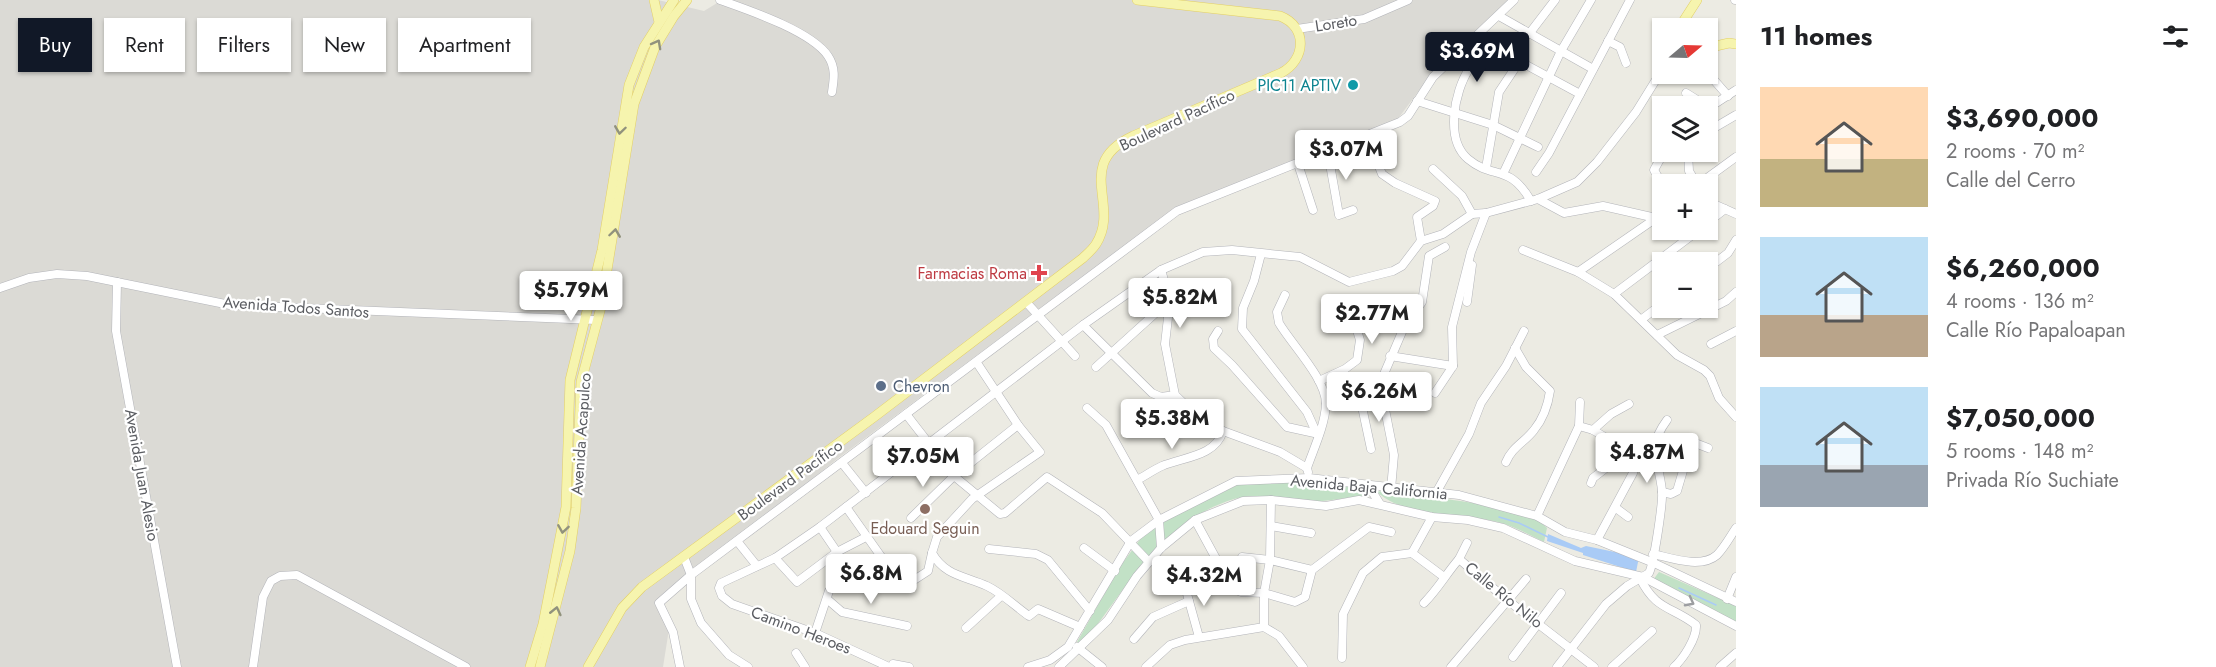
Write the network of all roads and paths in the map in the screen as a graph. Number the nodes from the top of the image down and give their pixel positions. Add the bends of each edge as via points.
1 (654, 0) edge
2 (674, 0) edge
3 (687, 0) edge
4 (720, 0) edge
5 (1137, 0) edge
6 (1408, 0) edge
7 (1514, 0) edge
8 (1555, 0) edge
9 (1591, 0) edge
10 (1630, 0) edge
11 (1696, 0) edge
12 (1499, 16) junction
13 (1685, 18) edge
14 (659, 22) junction
15 (1297, 29) junction
16 (1529, 34) junction
17 (1478, 36) junction
18 (1608, 41) junction
19 (1736, 44) edge
20 (1718, 46) edge
21 (1493, 47) junction
22 (1561, 51) junction
23 (1519, 62) junction
24 (1626, 63) dead end
25 (1593, 69) junction
26 (1548, 78) junction
27 (1718, 81) edge
28 (1653, 84) edge
29 (832, 92) dead end
30 (1686, 93) dead end
31 (1734, 93) edge
32 (1580, 94) junction
33 (1690, 96) edge
34 (1417, 101) junction
35 (1718, 103) edge
36 (1454, 114) junction
37 (1736, 115) edge
38 (1493, 125) junction
39 (1718, 126) edge
40 (1367, 136) junction
41 (1518, 138) junction
42 (1538, 147) dead end
43 (1328, 153) junction
44 (1736, 157) edge
45 (1298, 164) junction
46 (1486, 168) junction
47 (1433, 169) dead end
48 (1536, 172) dead end
49 (1503, 174) junction
50 (1712, 174) edge
51 (1535, 200) junction
52 (1718, 206) edge
53 (1725, 209) junction
54 (1313, 210) dead end
55 (1353, 210) dead end
56 (1486, 213) junction
57 (1472, 214) junction
58 (1718, 214) edge
59 (1736, 214) edge
60 (1652, 215) edge
61 (1652, 221) edge
62 (1685, 240) edge
63 (1736, 240) edge
64 (1421, 241) junction
65 (1445, 247) dead end
66 (1523, 250) dead end
67 (1471, 252) junction
68 (1261, 254) junction
69 (1718, 261) edge
70 (1161, 270) junction
71 (1578, 272) junction
72 (117, 282) junction
73 (0, 288) edge
74 (1736, 292) edge
75 (1285, 294) dead end
76 (1614, 294) junction
77 (1170, 300) junction
78 (1027, 303) junction
79 (1467, 303) dead end
80 (1356, 304) dead end
81 (1652, 312) edge
82 (1039, 316) junction
83 (591, 319) junction
84 (1642, 319) junction
85 (1083, 326) junction
86 (1218, 331) dead end
87 (1524, 331) dead end
88 (1736, 331) edge
89 (1657, 335) junction
90 (1063, 344) junction
91 (1711, 344) dead end
92 (1515, 348) junction
93 (1111, 353) junction
94 (1075, 356) dead end
95 (1390, 356) junction
96 (977, 363) junction
97 (1453, 366) junction
98 (1096, 367) dead end
99 (1319, 381) junction
100 (996, 392) junction
101 (1435, 393) dead end
102 (1175, 395) junction
103 (1580, 402) dead end
104 (1326, 403) junction
105 (1629, 404) dead end
106 (1088, 408) dead end
107 (906, 414) junction
108 (1736, 417) edge
109 (1667, 420) dead end
110 (1018, 425) junction
111 (1579, 426) junction
112 (1593, 430) junction
113 (1223, 431) junction
114 (1318, 433) junction
115 (930, 444) junction
116 (1624, 448) junction
117 (1708, 448) dead end
118 (1371, 449) dead end
119 (1638, 457) dead end
120 (1506, 462) dead end
121 (842, 463) junction
122 (1307, 468) junction
123 (1633, 473) dead end
124 (954, 476) junction
125 (1309, 478) junction
126 (1137, 480) junction
127 (1590, 483) dead end
128 (1368, 485) junction
129 (1391, 489) junction
130 (1662, 492) junction
131 (866, 493) junction
132 (1436, 493) junction
133 (979, 496) junction
134 (1271, 500) junction
135 (1380, 504) junction
136 (846, 507) junction
137 (1616, 508) junction
138 (1537, 516) junction
139 (1432, 517) junction
140 (1628, 517) dead end
141 (910, 518) dead end
142 (1195, 519) junction
143 (1159, 520) junction
144 (1271, 525) junction
145 (820, 527) junction
146 (1736, 528) edge
147 (1391, 532) dead end
148 (1311, 533) dead end
149 (866, 537) junction
150 (1597, 540) junction
151 (737, 541) junction
152 (1131, 541) junction
153 (1467, 543) dead end
154 (1084, 548) dead end
155 (1161, 548) junction
156 (990, 549) dead end
157 (837, 552) junction
158 (932, 553) junction
159 (1412, 553) junction
160 (684, 557) junction
161 (1242, 557) dead end
162 (775, 558) junction
163 (1652, 558) junction
164 (1459, 559) junction
165 (1270, 560) junction
166 (1149, 562) junction
167 (757, 566) junction
168 (1312, 570) junction
169 (1115, 571) junction
170 (691, 575) junction
171 (1444, 577) junction
172 (1736, 577) edge
173 (1641, 578) junction
174 (1526, 579) dead end
175 (1184, 582) dead end
176 (1264, 593) junction
177 (1561, 593) dead end
178 (1002, 596) junction
179 (1506, 599) junction
180 (1727, 599) junction
181 (1189, 601) junction
182 (1736, 602) edge
183 (1424, 603) dead end
184 (1090, 611) junction
185 (1539, 623) junction
186 (908, 626) dead end
187 (1736, 626) edge
188 (1080, 627) junction
189 (1264, 627) junction
190 (966, 628) dead end
191 (1652, 631) dead end
192 (815, 633) junction
193 (1199, 637) junction
194 (1134, 639) dead end
195 (1089, 641) junction
196 (1071, 643) junction
197 (1571, 648) junction
198 (1080, 650) junction
199 (796, 653) dead end
200 (1736, 653) edge
201 (1513, 657) dead end
202 (1089, 658) junction
203 (1342, 658) dead end
204 (891, 666) edge
205 (1723, 666) edge
206 (177, 667) edge
207 (253, 667) edge
208 (466, 667) edge
209 (531, 667) edge
210 (540, 667) edge
211 (588, 667) edge
212 (680, 667) edge
213 (748, 667) edge
214 (805, 667) edge
215 (909, 667) edge
216 (1028, 667) edge
217 (1059, 667) edge
218 (1091, 667) edge
219 (1102, 667) edge
220 (1146, 667) edge
221 (1303, 667) edge
222 (1451, 667) edge
223 (1557, 667) edge
224 (1594, 667) edge
225 (1612, 667) edge
226 (1674, 667) edge

1 - 14 main road
2 - 14 main road, Avenida Acapulco
83 -> 3 main road, Avenida Acapulco via 601,307 634,104 656,46
4 - 29 street via 779,22 828,55 835,73
5 - 15 main road via 1280,16
6 - 15 street, Loreto via 1364,19
7 - 12 street
8 - 16 street
9 - 22 street
10 - 18 street
11 - 13 main road
12 - 16 street
12 - 17 street
14 -> 83 main road, Avenida Acapulco via 629,85
15 - 78 main road, Boulevard Pacífico via 1300,51 1288,69 1124,140 1111,150 1101,169 1103,216 1096,244
16 - 22 street
17 - 21 street
17 - 34 street via 1433,77
18 - 24 street via 1620,47
18 - 25 street
19 - 20 main road
21 - 23 street
21 - 36 street via 1468,71
22 - 25 street
22 - 26 street
23 - 26 street
23 - 38 street via 1499,92
25 - 32 street
26 - 32 street
26 - 41 street
27 - 31 street
28 - 51 street via 1597,162 1576,182
30 - 33 street
31 - 35 street
32 - 48 street
34 - 36 street
34 - 40 street via 1400,122
36 - 38 street
36 - 46 street via 1455,144 1469,161
37 - 39 street
38 - 41 street
38 - 46 street
40 - 43 street
40 - 64 street via 1382,174 1435,201 1417,217
41 - 42 street
41 - 49 street
43 - 45 street
43 - 55 street via 1340,215
44 - 50 street
45 - 54 street
45 - 82 street via 1177,211
46 - 49 street
47 - 57 street via 1462,196
49 - 51 street via 1516,179
51 - 56 street
51 - 60 street via 1564,213 1603,206
52 - 53 street
53 - 58 street
53 - 59 street
56 - 57 street
56 - 67 street
57 - 64 street via 1443,234
61 - 71 street
62 - 76 street
63 - 69 street
64 - 68 street via 1398,269 1349,282 1300,257
65 - 95 street via 1429,256 1422,302
66 - 71 street
67 - 79 street
67 - 97 street via 1452,327
68 - 70 street via 1203,252
68 - 114 street via 1243,308 1242,330 1307,412
70 - 77 street
70 - 85 street
71 - 76 street
72 - 73 street, Avenida Todos Santos via 57,274
72 - 83 street, Avenida Todos Santos via 242,306
72 - 206 street, Avenida Juan Alesio via 116,331
74 - 89 street via 1726,301
75 - 99 street via 1277,312 1279,323
76 - 84 street
77 - 93 street
77 - 102 street via 1165,344
78 - 82 street
78 - 160 main road, Boulevard Pacífico
80 - 99 street via 1354,321 1360,340 1357,360
81 - 84 street
82 - 90 street
82 - 96 street
83 -> 209 main road, Avenida Acapulco via 570,380 566,507
210 -> 83 main road, Avenida Acapulco via 570,551 576,508 581,382
84 - 89 street
85 - 90 street
85 - 93 street
86 - 114 street via 1213,339 1214,348 1275,415 1287,427
87 - 92 street
88 - 91 street
89 - 108 street via 1677,355 1710,376 1719,398
90 - 94 street
90 - 100 street
92 - 120 street via 1526,367 1550,391 1549,405 1534,431 1513,449
92 - 132 street via 1481,402 1469,434
93 - 98 street
93 - 102 street via 1152,393 1161,397
95 - 97 street
95 - 129 street via 1382,394 1394,455
96 - 100 street
96 - 107 street
97 - 101 street
99 - 104 street
100 - 110 street
100 - 115 street
102 - 113 street via 1198,417
103 - 111 street
104 - 114 street
104 - 118 street via 1361,402
105 - 112 street
106 - 126 street via 1106,425
107 - 115 street
107 - 121 street
109 - 130 street via 1655,444
110 - 124 street
110 - 133 street via 1039,449 1039,455
111 - 112 street
111 - 138 street
112 - 116 street
113 - 122 street via 1280,452
113 - 126 street via 1198,455 1163,465
114 - 122 street
115 - 124 street
115 - 131 street
116 - 119 street
116 - 127 street via 1620,457
117 - 130 street via 1695,443 1677,491
121 - 131 street
121 - 151 street
122 - 125 street
123 - 137 street
124 - 133 street
124 - 141 street
125 - 128 street, Avenida Baja California
125 - 143 street, Avenida Baja California via 1236,481
126 - 143 street
128 - 129 street, Avenida Baja California
128 - 135 street
129 - 132 street, Avenida Baja California
130 - 163 street
131 - 136 street
132 - 138 street, Avenida Baja California
133 - 152 street via 1000,514 1005,513 1047,477 1102,513
133 - 158 street via 937,537
134 - 135 street, Avenida Baja California via 1326,506 1359,500
134 - 142 street, Avenida Baja California via 1231,504
134 - 144 street
135 - 139 street, Avenida Baja California
136 - 145 street
136 - 149 street
137 - 140 street
137 - 150 street
138 - 150 street, Avenida Baja California via 1565,532
139 - 159 street
139 - 173 street, Avenida Baja California via 1503,528 1575,561
142 - 155 street, Avenida Baja California
142 - 176 street via 1232,588
143 - 152 street, Avenida Baja California
143 - 155 street
144 - 148 street
144 - 165 street
145 - 157 street
145 - 162 street
146 - 163 street via 1718,554 1707,560
147 - 168 street via 1369,527
149 - 157 street
149 - 158 street via 903,582 911,582 928,571
150 - 163 street, Avenida Baja California
151 - 167 street
151 - 170 street
152 - 166 street
152 - 169 street, Avenida Baja California
153 - 164 street
154 - 169 street
155 - 166 street, Avenida Baja California
156 - 184 street via 1036,554 1048,560
157 - 162 street via 797,582
158 - 178 street via 949,573 988,586
159 - 171 street
159 - 203 street via 1382,557 1363,573 1343,614
160 - 170 street
160 - 211 main road, Boulevard Pacífico via 642,587 622,608
161 - 165 street
162 - 167 street
163 - 173 street via 1649,573
163 - 180 street, Avenida Baja California
164 - 171 street, Calle Río Nilo
164 - 179 street, Calle Río Nilo
165 - 168 street
165 - 176 street
166 - 195 street, Avenida Baja California
167 - 192 street, Camino Heroes via 722,583 722,596 732,604
168 - 176 street via 1301,601
169 - 184 street, Avenida Baja California
170 - 212 street via 659,603 673,632
170 - 213 street via 691,599 701,623 729,655
171 - 183 street, Calle Río Nilo via 1441,586
172 - 180 street
173 -> 187 street, Avenida Baja California
173 - 197 street via 1606,604
173 - 226 street via 1646,592 1657,604 1696,626 1697,631
174 - 179 street
175 - 181 street
176 - 189 street
177 - 185 street
178 - 188 street via 1029,616 1038,609
178 - 190 street
179 - 185 street, Calle Río Nilo
179 - 222 street
180 - 182 street, Avenida Baja California
181 - 193 street
181 - 194 street via 1153,617
184 - 188 street, Avenida Baja California
185 - 197 street, Calle Río Nilo
185 - 201 street
186 - 192 street via 842,612 828,595
188 - 196 street, Avenida Baja California
189 - 193 street
189 - 221 street via 1279,636
191 - 225 street
192 - 204 street, Camino Heroes
193 - 220 street via 1170,645
195 - 198 street, Avenida Baja California
195 - 202 street
196 - 198 street
196 - 216 street, Avenida Baja California via 1050,660
197 - 223 street
197 - 224 street, Calle Río Nilo
198 - 202 street
198 - 217 street, Avenida Baja California
199 - 214 street
200 - 205 street
202 - 218 street
202 - 219 street
204 - 215 street
207 - 208 street via 262,597 271,581 288,574 297,575

